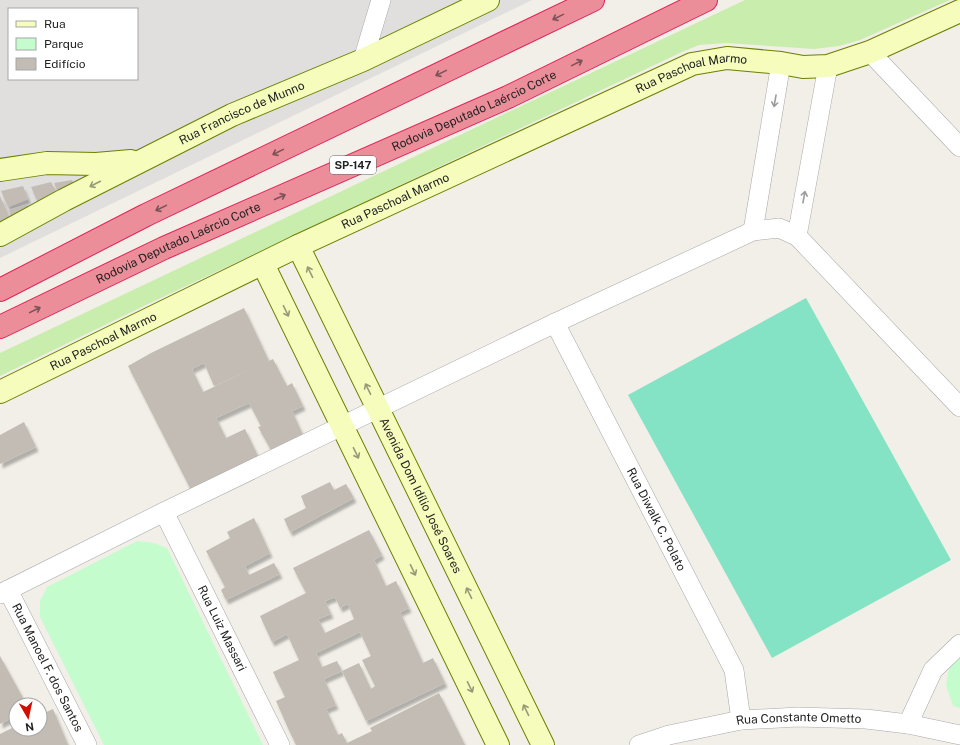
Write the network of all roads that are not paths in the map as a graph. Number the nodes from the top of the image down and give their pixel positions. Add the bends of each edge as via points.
1 (381, 0) edge
2 (488, 0) edge
3 (593, 0) edge
4 (706, 0) edge
5 (960, 11) edge
6 (870, 52) junction
7 (363, 60) junction
8 (781, 63) junction
9 (828, 66) junction
10 (960, 147) edge
11 (142, 160) junction
12 (0, 170) edge
13 (753, 231) junction
14 (0, 235) edge
15 (797, 236) junction
16 (298, 246) junction
17 (263, 264) junction
18 (0, 290) edge
19 (555, 323) junction
20 (0, 327) edge
21 (0, 392) edge
22 (960, 407) edge
23 (378, 409) junction
24 (343, 426) junction
25 (164, 512) junction
26 (4, 592) edge
27 (960, 644) edge
28 (741, 720) junction
29 (908, 724) junction
30 (960, 735) edge
31 (87, 745) edge
32 (280, 745) edge
33 (498, 745) edge
34 (543, 745) edge
35 (639, 745) edge

1 - 7 street
2 - 7 street, Rua Francisco de Munno
3 -> 18 highway via 153,212
20 -> 4 highway, Rodovia Deputado Laércio Corte / SP-147 via 164,248 508,97
5 - 6 street, Rua Paschoal Marmo
6 - 9 street, Rua Paschoal Marmo
6 - 10 street
7 - 11 street, Rua Francisco de Munno via 232,114
8 - 9 street, Rua Paschoal Marmo via 803,67
8 -> 13 street
8 - 16 street, Rua Paschoal Marmo via 727,58 692,64
15 -> 9 street
11 - 12 street via 96,164 47,163
11 -> 14 street, Rua Francisco de Munno
13 - 15 street via 779,228
13 - 19 street
15 - 22 street
16 - 17 street, Rua Paschoal Marmo
23 -> 16 street, Avenida Dom Idílio José Soares
17 - 21 street, Rua Paschoal Marmo
17 -> 24 street
19 - 23 street
19 - 28 street, Rua Diwalk C. Polato via 734,670
23 - 24 street
34 -> 23 street, Avenida Dom Idílio José Soares
24 - 25 street
24 -> 33 street
25 - 26 street
25 - 32 street, Rua Luiz Massari
26 - 31 street, Rua Manoel F. dos Santos
27 - 29 street via 932,670
28 - 29 street, Rua Constante Ometto via 798,717 866,719
28 - 35 street, Rua Constante Ometto via 669,735
29 - 30 street, Rua Constante Ometto

